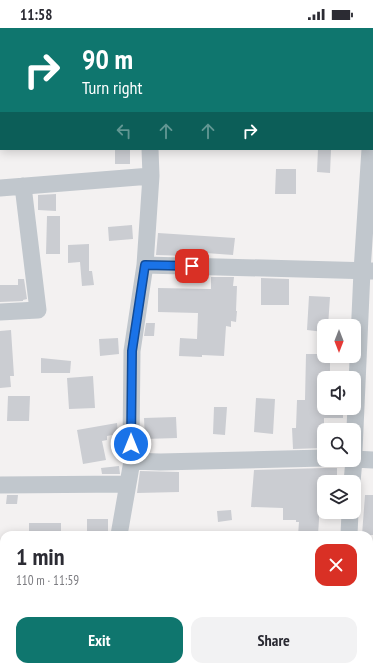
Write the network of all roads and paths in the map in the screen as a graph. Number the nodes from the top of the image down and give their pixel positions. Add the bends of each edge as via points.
1 (150, 150) edge
2 (370, 150) edge
3 (151, 176) junction
4 (23, 186) junction
5 (0, 188) edge
6 (145, 265) junction
7 (368, 271) edge
8 (0, 312) edge
9 (356, 423) edge
10 (317, 458) edge
11 (361, 460) edge
12 (373, 460) edge
13 (132, 461) junction
14 (0, 484) edge
15 (128, 484) junction
16 (350, 519) edge
17 (120, 531) edge
18 (349, 531) edge

1 - 3 street
2 - 7 street
3 - 4 street
3 - 6 street
4 - 5 street
4 - 8 street via 38,310
6 - 7 street
6 - 13 street via 132,351
7 - 9 street
10 - 13 street
11 - 12 street
13 - 15 street
14 - 15 street
15 - 17 street
16 - 18 street

